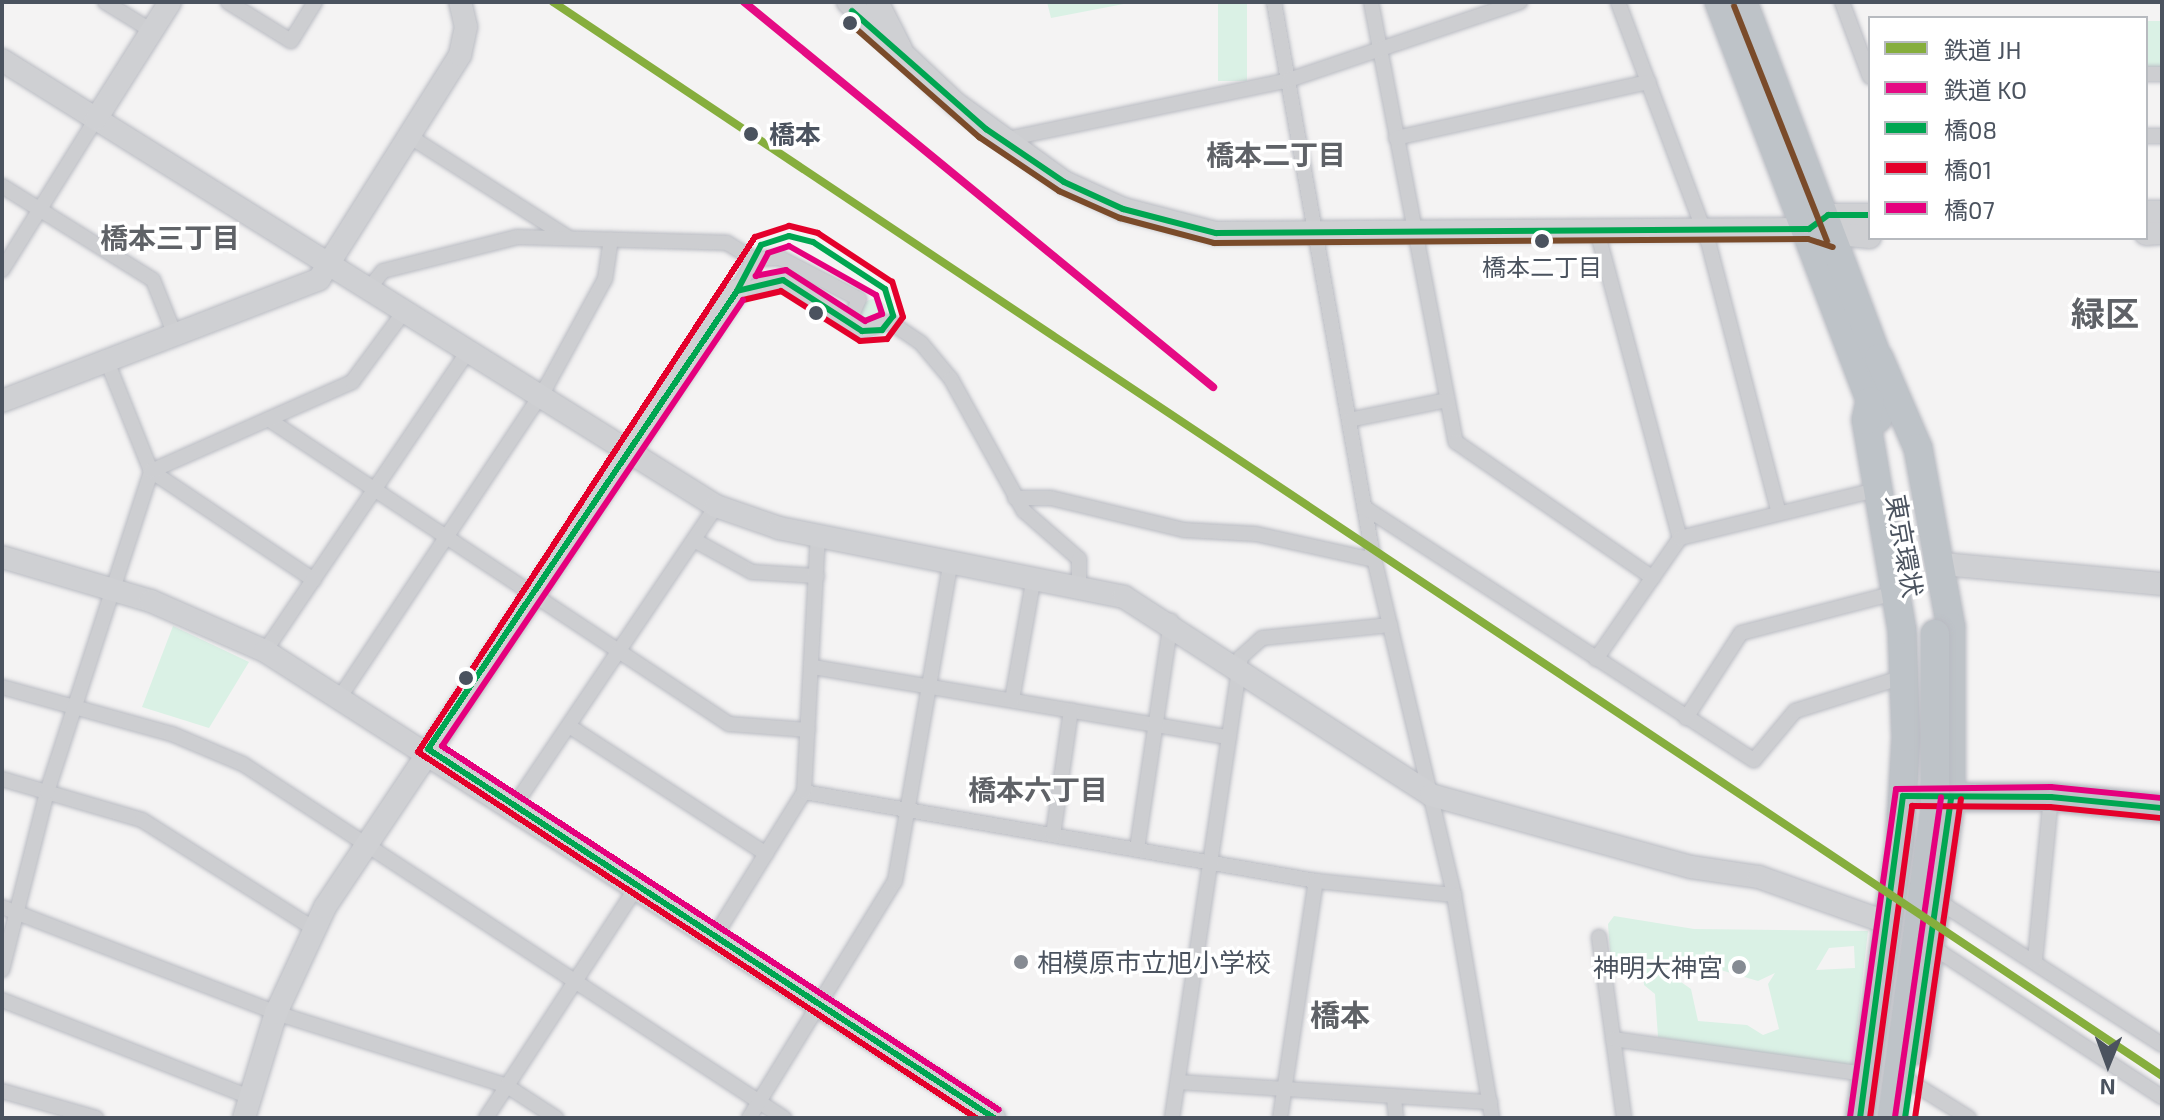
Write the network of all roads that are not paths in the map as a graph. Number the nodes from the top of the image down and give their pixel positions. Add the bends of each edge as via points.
1 (105, 2) edge
2 (170, 2) edge
3 (228, 2) edge
4 (315, 2) edge
5 (460, 2) edge
6 (877, 2) edge
7 (1274, 2) edge
8 (1371, 2) edge
9 (1520, 2) edge
10 (1618, 2) edge
11 (1719, 2) edge
12 (1743, 2) edge
13 (1842, 2) edge
14 (855, 5) edge
15 (152, 31) junction
16 (1380, 48) junction
17 (2, 60) edge
18 (917, 70) junction
19 (1868, 72) edge
20 (1289, 80) junction
21 (1649, 82) junction
22 (96, 119) junction
23 (409, 136) junction
24 (1396, 138) junction
25 (1002, 140) junction
26 (2, 186) edge
27 (40, 209) junction
28 (1868, 216) edge
29 (1824, 227) junction
30 (1703, 230) junction
31 (1597, 231) junction
32 (1414, 233) junction
33 (1316, 235) junction
34 (1868, 237) edge
35 (569, 238) junction
36 (611, 239) junction
37 (754, 259) junction
38 (328, 265) junction
39 (3, 268) edge
40 (368, 290) junction
41 (737, 291) junction
42 (403, 313) junction
43 (849, 322) junction
44 (175, 335) junction
45 (467, 353) junction
46 (1879, 358) junction
47 (107, 361) junction
48 (538, 399) junction
49 (1447, 400) junction
50 (2, 401) edge
51 (1870, 401) junction
52 (268, 419) junction
53 (1349, 420) junction
54 (626, 455) junction
55 (151, 471) junction
56 (1880, 489) junction
57 (375, 491) junction
58 (1015, 498) junction
59 (716, 506) junction
60 (1364, 507) junction
61 (1779, 513) junction
62 (818, 535) junction
63 (446, 538) junction
64 (1680, 538) junction
65 (694, 540) junction
66 (2, 557) edge
67 (951, 559) junction
68 (1374, 560) junction
69 (1943, 564) junction
70 (817, 576) junction
71 (1034, 576) junction
72 (1653, 578) junction
73 (314, 580) junction
74 (1079, 584) junction
75 (2162, 584) edge
76 (114, 589) junction
77 (1898, 592) junction
78 (531, 596) junction
79 (1171, 621) junction
80 (1390, 625) junction
81 (1927, 635) junction
82 (265, 651) junction
83 (618, 653) junction
84 (1596, 659) junction
85 (1239, 666) junction
86 (813, 667) junction
87 (1906, 676) junction
88 (2, 687) edge
89 (930, 687) junction
90 (342, 694) junction
91 (1012, 700) junction
92 (74, 707) junction
93 (1071, 710) junction
94 (1686, 718) junction
95 (1155, 724) junction
96 (569, 726) junction
97 (808, 730) junction
98 (1229, 737) junction
99 (428, 749) junction
100 (2, 779) edge
101 (47, 792) junction
102 (804, 792) junction
103 (1431, 795) junction
104 (1903, 796) junction
105 (2051, 797) junction
106 (1951, 798) junction
107 (514, 806) junction
108 (2162, 808) edge
109 (908, 810) junction
110 (1053, 835) junction
111 (364, 845) junction
112 (1137, 849) junction
113 (766, 854) junction
114 (1210, 862) junction
115 (1316, 881) junction
116 (637, 886) junction
117 (1454, 895) junction
118 (1938, 901) junction
119 (9, 909) edge
120 (1888, 923) junction
121 (313, 928) junction
122 (715, 936) junction
123 (1599, 937) dead end
124 (1931, 946) junction
125 (2035, 960) junction
126 (2, 970) edge
127 (575, 981) junction
128 (1880, 991) junction
129 (1924, 995) junction
130 (2, 1000) edge
131 (822, 1006) junction
132 (276, 1013) junction
133 (1613, 1039) junction
134 (2162, 1045) edge
135 (1866, 1074) junction
136 (1178, 1082) junction
137 (1911, 1082) junction
138 (507, 1086) junction
139 (2, 1091) edge
140 (1284, 1092) junction
141 (2162, 1097) edge
142 (1394, 1098) junction
143 (759, 1102) junction
144 (1490, 1102) junction
145 (247, 1108) edge
146 (96, 1118) edge
147 (486, 1118) edge
148 (556, 1118) edge
149 (749, 1118) edge
150 (784, 1118) edge
151 (994, 1118) edge
152 (1172, 1118) edge
153 (1280, 1118) edge
154 (1396, 1118) edge
155 (1492, 1118) edge
156 (1624, 1118) edge
157 (1860, 1118) edge
158 (1875, 1118) edge
159 (1892, 1118) edge
160 (1905, 1118) edge
161 (1969, 1118) edge

1 - 15 street
2 - 15 street
3 - 4 street via 291,41
5 - 23 street via 462,49
6 - 18 street
7 - 20 street
8 - 16 street
9 - 16 street
10 - 21 street
11 - 29 highway, 東京環状
12 - 29 highway, 東京環状
13 - 19 street
14 - 18 street
15 - 22 street
16 - 20 street
16 - 24 street
17 - 22 street
18 - 25 street
20 - 25 street
20 - 33 street
21 - 24 street
21 - 30 street
22 - 27 street
22 - 38 street
23 - 35 street
23 - 38 street
24 - 32 street
25 - 33 street via 1064,182 1123,209 1233,237
26 - 27 street
27 - 39 street
27 - 44 street via 153,280
28 - 29 street
29 - 30 street
29 - 34 street
29 - 46 highway, 東京環状
29 - 51 highway, 東京環状
30 - 31 street
30 - 61 street
31 - 32 street
31 - 64 street
32 - 33 street
32 - 49 street
33 - 53 street
35 - 36 street
35 - 40 street via 488,242 383,271
36 - 37 street via 727,243
36 - 48 street via 605,279
37 - 41 street
37 - 43 street via 780,258 835,292 852,294 860,305
38 - 40 street
38 - 44 street via 303,287
40 - 42 street
41 - 43 street via 783,280
41 - 54 street
42 - 45 street
42 - 52 street via 352,382
43 - 58 street via 873,332 890,322 921,343 951,379
44 - 47 street
45 - 48 street
45 - 57 street
46 - 69 highway via 1918,448
46 - 81 highway, 東京環状 via 1916,505
47 - 50 street
47 - 55 street
48 - 54 street
48 - 63 street
49 - 53 street
49 - 72 street via 1459,446
51 - 56 highway via 1866,420
51 - 81 highway, 東京環状 via 1900,507
52 - 55 street
52 - 57 street
53 - 60 street
54 - 59 street
54 - 78 street
55 - 73 street
55 - 76 street
56 - 61 street
56 - 77 highway
57 - 63 street
57 - 73 street
58 - 68 street via 1051,498 1184,530 1256,534
58 - 74 street via 1079,559
59 - 62 street
59 - 65 street
60 - 68 street
60 - 84 street
61 - 64 street
62 - 67 street
62 - 70 street
63 - 78 street
63 - 90 street
64 - 72 street
65 - 70 street via 752,572
65 - 83 street
66 - 76 street
67 - 71 street
67 - 89 street
68 - 80 street
69 - 75 street
69 - 106 highway via 1954,708
70 - 86 street
71 - 74 street
71 - 91 street
72 - 84 street
73 - 82 street
74 - 79 street
76 - 82 street
76 - 92 street
77 - 87 highway
77 - 94 street via 1741,633
78 - 83 street
78 - 99 street
79 - 85 street
79 - 95 street
80 - 85 street via 1262,638
80 - 103 street
81 - 158 highway, 東京環状 via 1915,839
81 - 159 highway, 東京環状, bridge via 1936,794
82 - 90 street
83 - 96 street
83 - 97 street via 729,724
84 - 94 street
85 - 98 street
85 - 103 street
86 - 89 street
86 - 97 street
87 - 94 street via 1795,711 1754,760
87 - 104 highway
88 - 92 street
89 - 91 street
89 - 109 street
90 - 99 street
91 - 93 street
92 - 101 street
92 - 111 street via 220,753
93 - 95 street
93 - 110 street
95 - 98 street
95 - 112 street
96 - 107 street
96 - 113 street
97 - 102 street
98 - 114 street
99 - 107 street
99 - 111 street
100 - 101 street
101 - 119 street
101 - 121 street via 177,837
102 - 109 street
102 - 113 street
103 - 117 street
103 - 120 street via 1683,865 1759,877
104 - 106 highway
104 - 120 highway
105 - 106 highway
105 - 108 highway
105 - 125 street
106 - 118 highway
107 - 116 street
109 - 110 street
109 - 131 street via 895,881
110 - 112 street
111 - 121 street
111 - 127 street
112 - 114 street
113 - 122 street
114 - 115 street
114 - 136 street
115 - 117 street
115 - 140 street
116 - 122 street
116 - 127 street
117 - 144 street
118 - 124 highway
118 - 125 street
119 - 126 street
119 - 132 street
120 - 128 highway
121 - 132 street
122 - 131 street
123 - 133 street
124 - 129 highway
124 - 141 street
125 - 134 street
127 - 138 street
127 - 143 street
128 - 129 highway via 1900,1000
128 - 135 highway
129 - 137 highway
130 - 145 street
131 - 143 street
131 - 151 street
132 - 138 street
132 - 145 street
133 - 135 street
133 - 156 street
135 - 157 highway
136 - 140 street
136 - 152 street
137 - 160 highway
137 - 161 street
138 - 147 street
138 - 148 street
139 - 146 street
140 - 142 street
140 - 153 street
142 - 144 street
142 - 154 street
143 - 149 street
143 - 150 street
144 - 155 street

